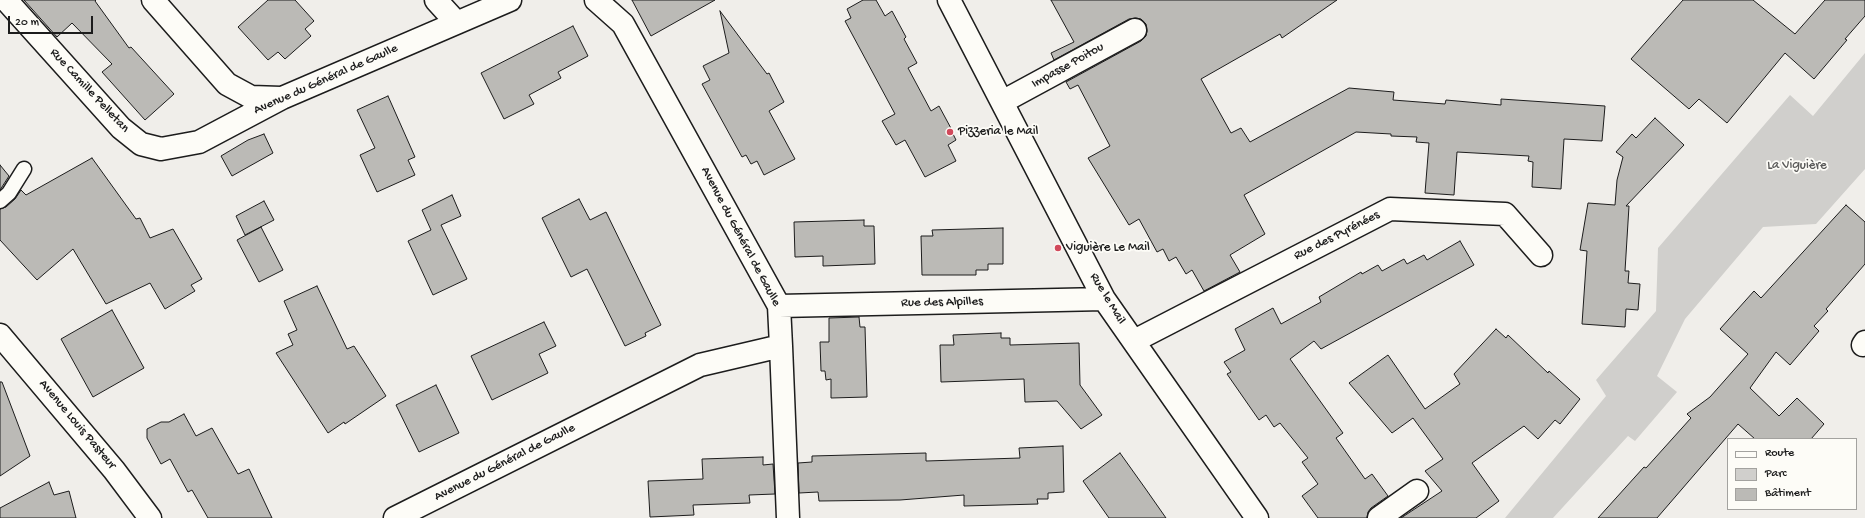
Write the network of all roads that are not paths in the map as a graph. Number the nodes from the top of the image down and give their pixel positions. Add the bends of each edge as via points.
1 (6, 0) edge
2 (153, 0) edge
3 (436, 0) edge
4 (510, 0) edge
5 (596, 0) edge
6 (949, 0) edge
7 (456, 22) junction
8 (1135, 30) dead end
9 (282, 98) junction
10 (1002, 102) junction
11 (141, 144) joint
12 (24, 169) dead end
13 (0, 201) edge
14 (1541, 256) dead end
15 (1104, 299) junction
16 (779, 306) junction
17 (1134, 341) junction
18 (3, 343) edge
19 (781, 346) junction
20 (1417, 491) dead end
21 (150, 518) edge
22 (394, 518) edge
23 (788, 518) edge
24 (1257, 518) edge
25 (1379, 518) edge

1 - 11 street, Rue Camille Pelletan via 121,128
2 - 9 street via 227,84 251,97
3 - 7 street
4 - 7 street, Avenue du Général de Gaulle
5 - 16 street, Avenue du Général de Gaulle via 623,24
6 - 10 street, Rue le Mail
7 - 9 street, Avenue du Général de Gaulle
8 - 10 street, Impasse Poitou
9 - 11 street, Avenue du Général de Gaulle via 199,142 161,148
10 - 15 street, Rue le Mail
12 - 13 lane via 9,193
14 - 17 street, Rue des Pyrénées via 1505,214 1390,209
15 - 16 street, Rue des Alpilles
15 - 17 street, Rue le Mail
16 - 19 street, Avenue du Général de Gaulle
17 - 24 street, Rue le Mail
18 - 21 street, Avenue Louis Pasteur via 114,470
19 - 22 street, Avenue du Général de Gaulle via 700,366
19 - 23 street
20 - 25 street

